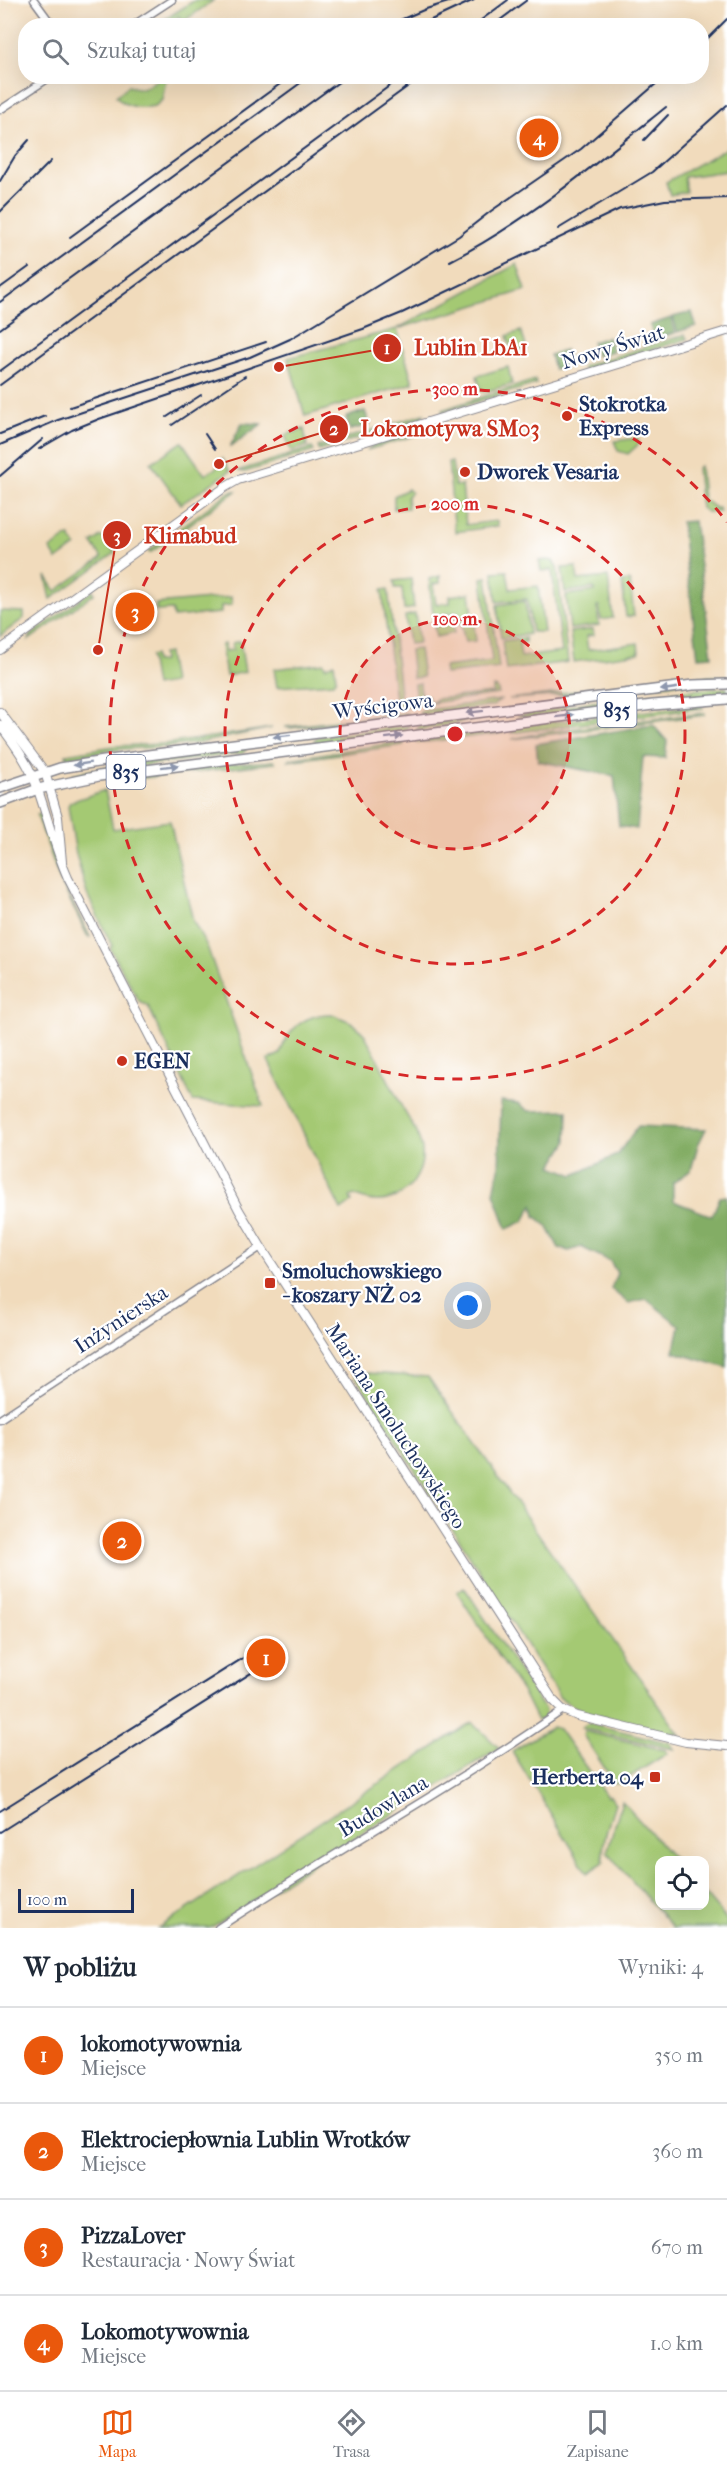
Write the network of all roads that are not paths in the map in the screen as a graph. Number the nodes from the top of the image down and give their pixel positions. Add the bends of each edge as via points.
1 (34, 0) edge
2 (172, 0) edge
3 (48, 18) edge
4 (144, 18) edge
5 (40, 84) edge
6 (0, 110) edge
7 (727, 331) edge
8 (0, 650) edge
9 (727, 684) edge
10 (727, 699) edge
11 (0, 712) edge
12 (0, 725) edge
13 (45, 772) junction
14 (32, 776) junction
15 (50, 785) junction
16 (0, 788) edge
17 (38, 789) junction
18 (0, 803) edge
19 (62, 866) junction
20 (261, 1247) junction
21 (0, 1419) edge
22 (563, 1710) junction
23 (727, 1746) edge
24 (218, 1928) edge

1 - 3 street
2 - 4 street
5 - 6 street
7 - 8 street, Nowy Świat via 238,480
9 -> 13 main road, Wyścigowa / 835 via 279,736
15 -> 10 main road, Wyścigowa / 835 via 370,740
11 - 13 street, Mariana Smoluchowskiego
12 - 14 street, Mariana Smoluchowskiego
13 - 14 main road, 835
13 - 15 street, Mariana Smoluchowskiego
14 - 16 main road, 835
14 - 17 street, Mariana Smoluchowskiego
15 - 17 main road, 835
15 - 19 street, Mariana Smoluchowskiego via 58,817
17 - 18 main road, 835
17 - 19 street, Mariana Smoluchowskiego
19 - 20 street, Mariana Smoluchowskiego
20 - 21 street, Inżynierska
20 - 22 street, Mariana Smoluchowskiego via 472,1577
22 - 23 street via 686,1742
22 - 24 street, Budowlana via 460,1779

